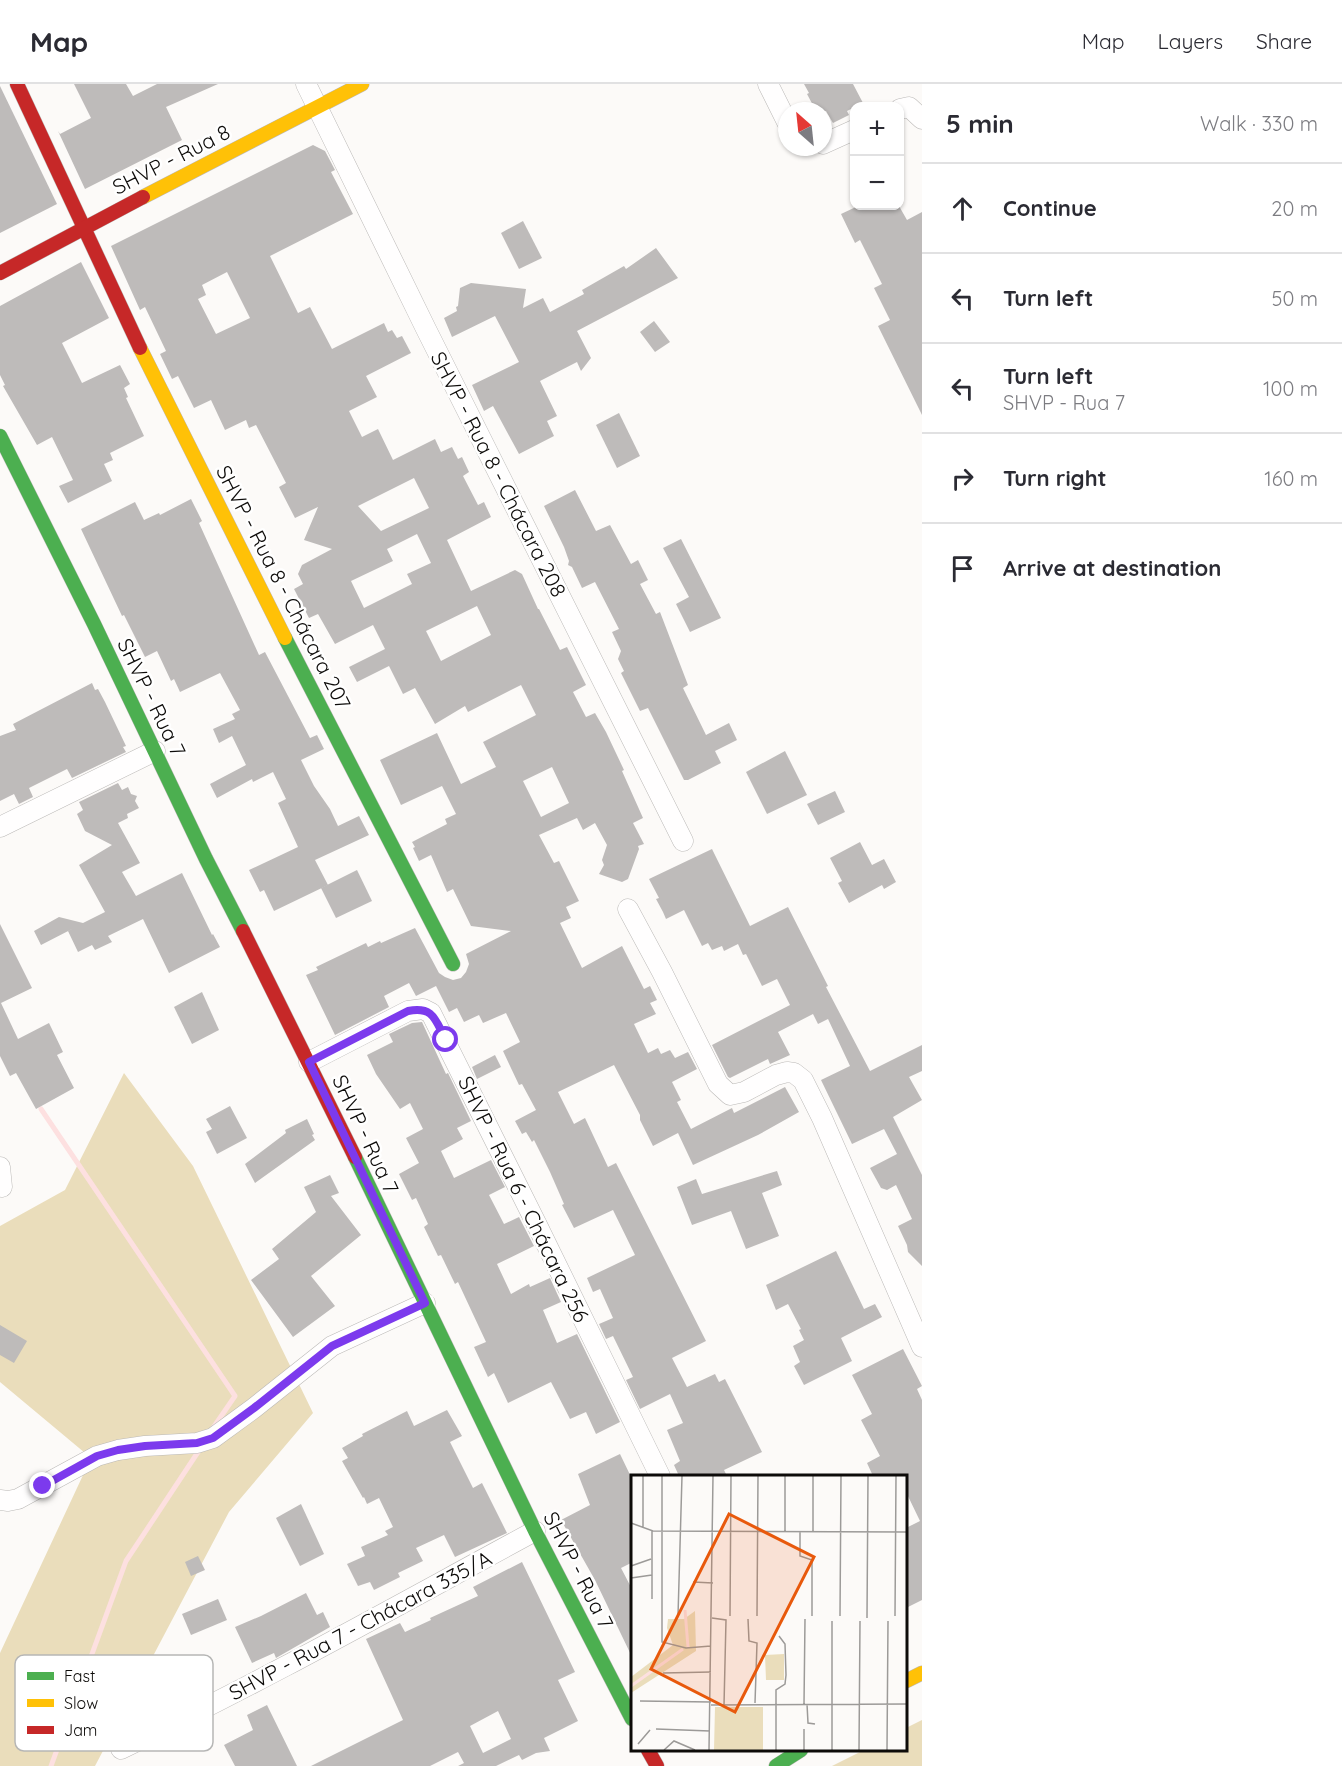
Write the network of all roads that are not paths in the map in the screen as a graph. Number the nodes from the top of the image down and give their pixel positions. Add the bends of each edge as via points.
1 (17, 84) edge
2 (306, 84) edge
3 (362, 84) edge
4 (768, 84) edge
5 (778, 104) edge
6 (318, 106) junction
7 (904, 108) edge
8 (922, 119) edge
9 (850, 132) edge
10 (832, 140) edge
11 (85, 227) junction
12 (0, 273) edge
13 (0, 436) edge
14 (155, 751) junction
15 (0, 827) edge
16 (683, 841) dead end
17 (628, 909) dead end
18 (453, 964) dead end
19 (309, 1062) junction
20 (0, 1167) edge
21 (2, 1187) dead end
22 (425, 1303) junction
23 (922, 1347) edge
24 (660, 1475) edge
25 (0, 1500) edge
26 (535, 1531) junction
27 (922, 1673) edge
28 (907, 1680) edge
29 (213, 1703) edge
30 (631, 1715) edge
31 (649, 1751) edge
32 (796, 1751) edge
33 (657, 1766) edge
34 (776, 1766) edge

1 - 11 street, SHVP - Rua 8 - Chácara 207
2 - 6 street, SHVP - Rua 8 - Chácara 208
3 - 6 street, SHVP - Rua 8
4 - 5 street
6 - 11 street, SHVP - Rua 8
6 - 16 street, SHVP - Rua 8 - Chácara 208
7 - 8 street via 909,107
9 - 10 street
11 - 12 street, SHVP - Rua 8
11 - 18 street, SHVP - Rua 8 - Chácara 207 via 164,399
13 - 14 street, SHVP - Rua 7
14 - 15 street
14 - 19 street, SHVP - Rua 7
17 - 23 street via 725,1093 744,1092 787,1072 803,1080
19 - 22 street, SHVP - Rua 7
19 - 24 street, SHVP - Rua 6 - Chácara 256 via 408,1011 423,1009 431,1013
20 - 21 street
22 - 25 street via 332,1346 213,1438 97,1456 18,1499
22 - 26 street, SHVP - Rua 7
26 - 29 street, SHVP - Rua 7 - Chácara 335/A
26 - 30 street, SHVP - Rua 7
27 - 28 street
31 - 33 street
32 - 34 street

